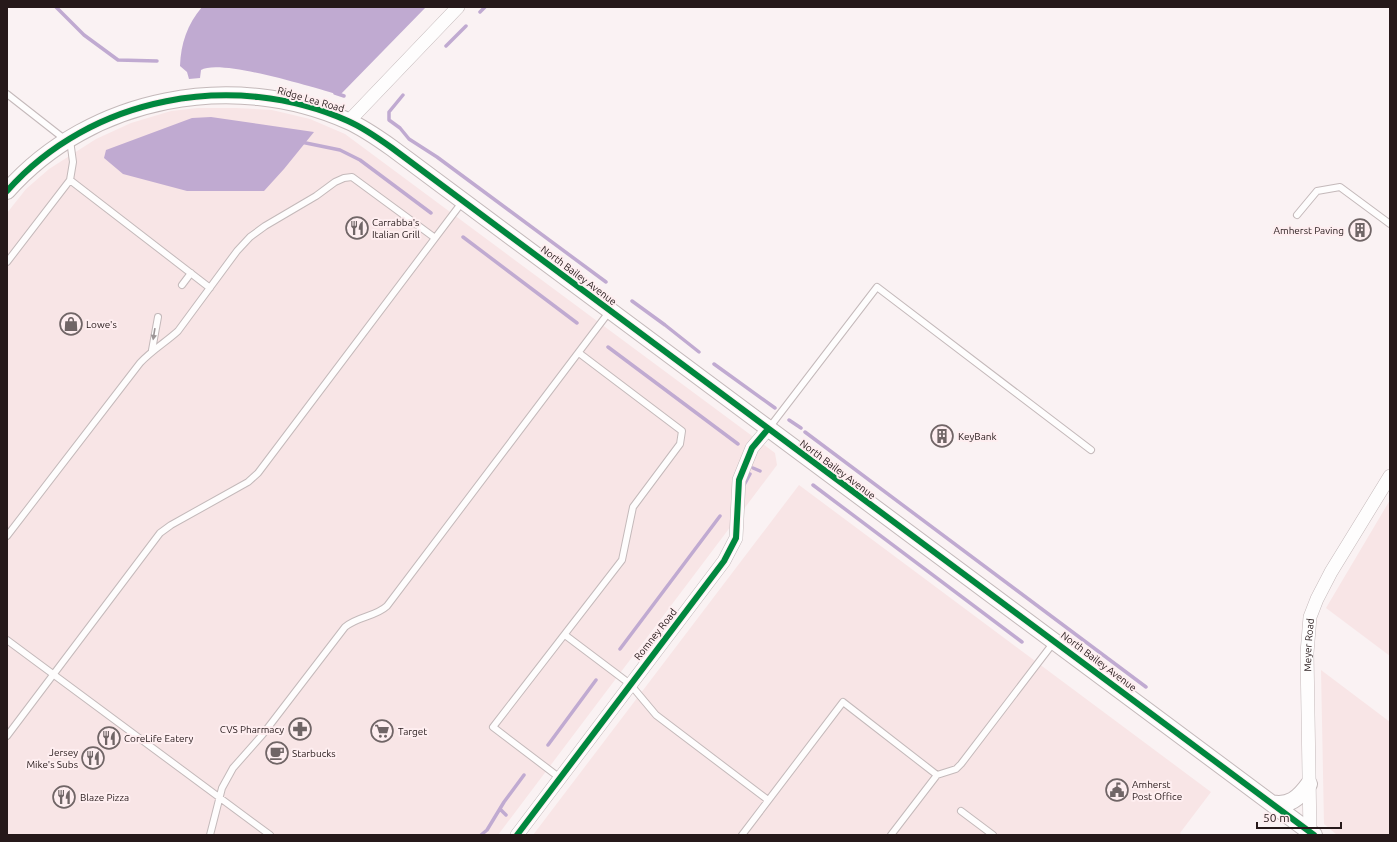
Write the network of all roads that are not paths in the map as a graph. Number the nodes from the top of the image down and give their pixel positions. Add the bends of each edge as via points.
1 (458, 7) edge
2 (7, 94) edge
3 (349, 121) junction
4 (69, 140) junction
5 (70, 180) junction
6 (7, 191) edge
7 (463, 201) junction
8 (1297, 215) dead end
9 (1390, 224) edge
10 (435, 238) junction
11 (7, 262) edge
12 (191, 274) junction
13 (182, 285) dead end
14 (210, 288) junction
15 (610, 310) junction
16 (158, 317) dead end
17 (152, 350) junction
18 (579, 353) junction
19 (768, 429) junction
20 (1091, 450) dead end
21 (1390, 476) edge
22 (7, 536) edge
23 (565, 635) junction
24 (7, 640) edge
25 (1055, 641) junction
26 (54, 674) junction
27 (630, 684) junction
28 (7, 736) edge
29 (937, 775) junction
30 (560, 778) junction
31 (1309, 784) junction
32 (220, 797) junction
33 (768, 800) junction
34 (1271, 803) junction
35 (961, 811) dead end
36 (1311, 834) edge
37 (210, 835) edge
38 (270, 835) edge
39 (517, 835) edge
40 (742, 835) edge
41 (891, 835) edge
42 (993, 835) edge

1 - 3 street, Ridge Lea Road
2 - 4 lane
3 - 4 street, Ridge Lea Road via 292,102 270,98 202,96 139,107 96,124
3 - 7 street, North Bailey Avenue via 392,148
4 - 5 lane via 73,162
4 - 6 street, Ridge Lea Road via 26,171
5 - 11 lane
5 - 12 lane
7 - 10 lane
7 - 15 street, North Bailey Avenue
8 - 9 lane via 1317,192 1340,187
10 - 14 lane via 361,182 352,177 344,178 250,237
10 - 26 lane via 258,473 248,482 160,533
12 - 13 lane
12 - 14 lane
14 - 17 lane via 178,330 167,341
15 - 18 lane
15 - 19 street, North Bailey Avenue
16 -> 17 lane
17 - 22 lane
18 - 23 lane via 682,432 680,444 633,507 622,560
18 - 32 lane via 387,606 382,611 352,621 346,627 233,768
19 - 20 lane via 877,287
19 - 25 street, North Bailey Avenue
19 - 27 street, Romney Road via 752,448 739,480 736,538 724,561
21 - 31 street, Meyer Road via 1331,572 1310,617 1307,653
23 - 27 lane
23 - 30 lane via 493,727
24 - 26 lane
25 - 29 lane via 961,764 956,769
25 - 34 street, North Bailey Avenue
26 - 28 lane
26 - 32 lane
27 - 30 street, Romney Road
27 - 33 lane via 656,715
29 - 33 lane via 843,702
29 - 41 lane
30 - 39 street, Romney Road
31 - 34 street via 1292,801
31 - 36 street, Meyer Road
32 - 37 lane
32 - 38 lane
33 - 40 lane
34 - 36 street, North Bailey Avenue
35 - 42 lane

